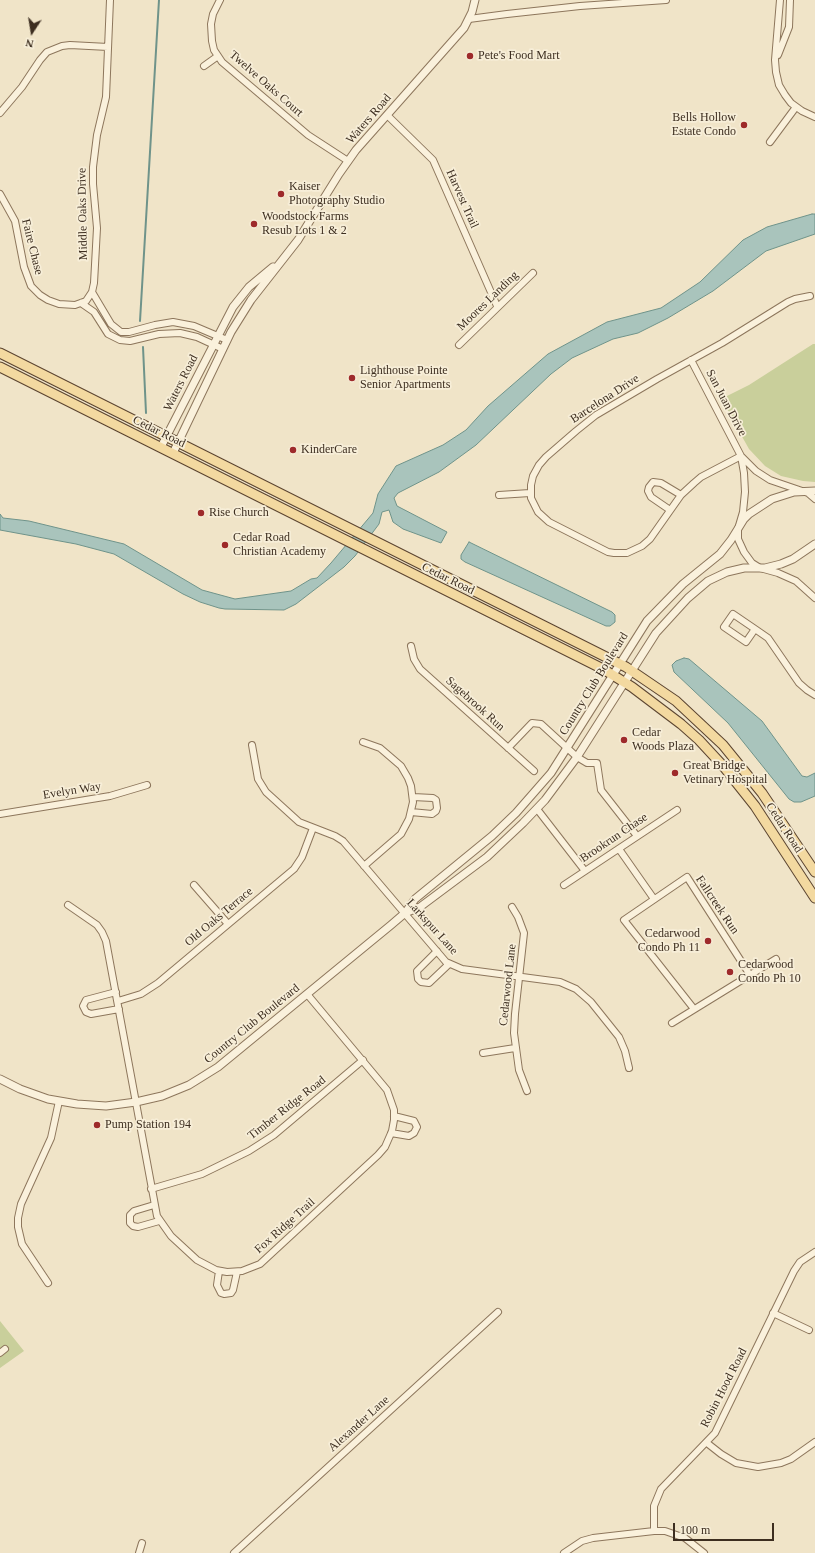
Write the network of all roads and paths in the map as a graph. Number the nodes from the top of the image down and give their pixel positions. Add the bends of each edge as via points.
1 (110, 0) edge
2 (220, 0) edge
3 (475, 0) edge
4 (666, 0) edge
5 (780, 0) edge
6 (790, 0) edge
7 (596, 3) edge
8 (469, 19) junction
9 (108, 47) junction
10 (218, 56) junction
11 (776, 60) junction
12 (204, 66) dead end
13 (796, 107) junction
14 (0, 113) edge
15 (387, 115) junction
16 (815, 117) edge
17 (770, 142) dead end
18 (348, 161) junction
19 (0, 194) edge
20 (284, 258) junction
21 (533, 273) dead end
22 (92, 292) junction
23 (810, 296) dead end
24 (81, 303) junction
25 (497, 306) junction
26 (217, 335) junction
27 (227, 340) junction
28 (212, 344) junction
29 (459, 345) dead end
30 (222, 349) junction
31 (0, 353) edge
32 (691, 360) junction
33 (0, 367) edge
34 (166, 436) junction
35 (178, 442) junction
36 (161, 447) junction
37 (173, 453) junction
38 (741, 456) junction
39 (801, 491) junction
40 (815, 491) edge
41 (530, 493) junction
42 (499, 494) dead end
43 (681, 495) junction
44 (815, 500) edge
45 (670, 510) junction
46 (738, 529) junction
47 (815, 544) edge
48 (760, 568) junction
49 (815, 598) edge
50 (755, 629) junction
51 (411, 646) dead end
52 (621, 664) junction
53 (632, 671) junction
54 (613, 676) junction
55 (625, 682) junction
56 (815, 695) edge
57 (363, 742) dead end
58 (252, 745) dead end
59 (508, 748) junction
60 (572, 752) junction
61 (534, 772) dead end
62 (147, 785) dead end
63 (413, 797) junction
64 (537, 809) junction
65 (676, 810) dead end
66 (411, 812) junction
67 (0, 814) edge
68 (313, 828) junction
69 (637, 836) junction
70 (619, 849) junction
71 (364, 866) junction
72 (585, 871) junction
73 (815, 872) edge
74 (194, 884) dead end
75 (564, 885) dead end
76 (815, 898) edge
77 (654, 899) junction
78 (68, 905) dead end
79 (512, 907) dead end
80 (405, 913) junction
81 (228, 924) junction
82 (437, 952) junction
83 (776, 959) dead end
84 (449, 964) junction
85 (750, 975) junction
86 (520, 977) junction
87 (116, 992) junction
88 (307, 994) junction
89 (118, 1001) junction
90 (119, 1009) junction
91 (694, 1009) junction
92 (672, 1023) dead end
93 (515, 1048) junction
94 (483, 1053) dead end
95 (363, 1060) junction
96 (628, 1068) dead end
97 (0, 1079) edge
98 (527, 1091) dead end
99 (59, 1101) junction
100 (136, 1102) junction
101 (394, 1116) junction
102 (392, 1133) junction
103 (151, 1189) junction
104 (154, 1205) junction
105 (159, 1221) junction
106 (815, 1252) edge
107 (219, 1271) junction
108 (237, 1272) junction
109 (48, 1283) dead end
110 (498, 1312) dead end
111 (773, 1313) junction
112 (809, 1330) dead end
113 (815, 1442) edge
114 (707, 1443) junction
115 (654, 1531) junction
116 (142, 1543) dead end
117 (573, 1550) edge
118 (139, 1553) edge
119 (234, 1553) edge
120 (564, 1553) edge
121 (704, 1553) edge

1 - 9 street, Middle Oaks Drive
2 - 10 street, Twelve Oaks Court via 211,24 212,41
3 - 8 street, Waters Road
4 - 7 street
5 - 11 street
6 - 11 street via 789,27
7 - 8 street
8 - 15 street, Waters Road via 459,35
9 - 14 street via 70,45 47,52
9 - 22 street, Middle Oaks Drive via 106,97 93,167 97,228
10 - 12 street
10 - 18 street, Twelve Oaks Court via 308,136
11 - 13 street via 779,85 784,95
13 - 16 street
13 - 17 street
15 - 18 street, Waters Road
15 - 25 street, Harvest Trail via 433,160
18 - 20 street, Waters Road
19 - 24 street, Faire Chase via 15,221 24,267 32,286 40,295 59,304
20 - 26 street, Waters Road via 243,293
20 - 27 street, Waters Road via 250,300
21 - 25 street, Moores Landing
22 - 24 street
22 - 26 street via 111,324 121,332 173,322 194,326
23 - 32 street, Barcelona Drive via 788,302
24 - 28 street via 94,312 108,334 120,340 135,341 173,332 192,335
25 - 29 street, Moores Landing
26 - 27 street
26 - 28 street, Waters Road
27 - 30 street, Waters Road
28 - 30 street
28 - 34 street, Waters Road
30 - 35 street, Waters Road
31 - 34 main road, Cedar Road
32 - 38 street, San Juan Drive
32 - 41 street, Barcelona Drive via 596,415 576,431 539,465 533,476
33 - 36 main road, Cedar Road
34 - 35 main road, Cedar Road
34 - 36 street, Waters Road
35 - 37 street, Waters Road
35 - 52 main road, Cedar Road
36 - 37 main road, Cedar Road
37 - 54 main road, Cedar Road
38 - 39 street, San Juan Drive via 770,480
38 - 43 street via 701,477
38 - 46 street, San Juan Drive via 745,492
39 - 40 street, Country Club Boulevard
39 - 44 street, San Juan Drive via 808,493
39 - 46 street, Country Club Boulevard via 763,504 749,514
41 - 42 street
41 - 45 street via 534,506 543,518 614,553 627,553 642,546 650,539
43 - 45 street
43 - 45 street via 657,482 653,482 649,487 651,497
46 - 48 street, San Juan Drive via 738,539 744,552 752,563
46 - 52 street, Country Club Boulevard via 720,554 658,608 647,621
47 - 48 street, Country Club Boulevard via 793,559
48 - 49 street, San Juan Drive via 796,581
48 - 53 street, Country Club Boulevard via 735,569 708,581 666,620
50 - 50 street via 733,614 724,627 746,642
50 - 56 street via 772,642 799,683
51 - 59 street, Sagebrook Run via 420,669
52 - 53 main road, Cedar Road
52 - 54 street, Country Club Boulevard
53 - 55 street, Country Club Boulevard
53 - 73 main road, Cedar Road via 676,701 728,750 762,793
54 - 55 main road, Cedar Road
54 - 60 street, Country Club Boulevard
55 - 60 street, Country Club Boulevard
55 - 76 main road, Cedar Road via 700,740 724,767 755,806
57 - 63 street via 380,748 401,766 408,778
58 - 68 street, Larkspur Lane via 258,779 263,789 298,822
59 - 60 street via 528,726 537,723
59 - 61 street, Sagebrook Run
60 - 64 street, Country Club Boulevard
60 - 69 street via 587,763 597,763 601,790
60 - 80 street, Country Club Boulevard via 512,818 415,899
62 - 67 street, Evelyn Way via 110,796
63 - 66 street
63 - 66 street via 433,798 436,800 437,808 432,814
64 - 72 street
64 - 80 street, Country Club Boulevard via 487,857 420,907
65 - 69 street, Brookrun Chase
66 - 71 street via 410,820 401,834
68 - 71 street, Larkspur Lane via 343,841
68 - 81 street, Old Oaks Terrace via 302,857 294,869
69 - 70 street, Brookrun Chase
70 - 72 street, Brookrun Chase
70 - 77 street
71 - 80 street, Larkspur Lane
72 - 75 street, Brookrun Chase
74 - 81 street
77 - 85 street, Fallcreek Run via 687,877
77 - 91 street, Fallcreek Run via 624,920
78 - 87 street, Fox Ridge Trail via 97,925 102,932
79 - 86 street, Cedarwood Lane via 524,933
80 - 82 street, Larkspur Lane
80 - 88 street, Country Club Boulevard
81 - 89 street, Old Oaks Terrace via 158,983 141,994
82 - 84 street, Larkspur Lane
82 - 84 street via 418,971 418,979 429,983
83 - 85 street
84 - 86 street, Larkspur Lane via 462,969
85 - 91 street
86 - 93 street, Cedarwood Lane via 515,1014
86 - 96 street, Larkspur Lane via 560,982 585,996 619,1037
87 - 89 street, Fox Ridge Trail
87 - 90 street via 86,1000 83,1006 86,1012 91,1014
88 - 95 street, Fox Ridge Trail
88 - 100 street, Country Club Boulevard via 209,1074 174,1092
89 - 90 street, Fox Ridge Trail
90 - 100 street, Fox Ridge Trail
91 - 92 street
93 - 94 street
93 - 98 street, Cedarwood Lane via 519,1070
95 - 101 street, Fox Ridge Trail via 387,1090 393,1104
95 - 103 street, Timber Ridge Road via 274,1135 249,1151 202,1174
97 - 99 street, Country Club Boulevard via 37,1095
99 - 100 street, Country Club Boulevard via 106,1106
99 - 109 street via 51,1138 21,1204 18,1218 22,1244
100 - 103 street, Fox Ridge Trail
101 - 102 street, Fox Ridge Trail
101 - 102 street via 414,1121 417,1127 409,1136
102 - 108 street, Fox Ridge Trail via 378,1155 276,1250 260,1264
103 - 104 street, Fox Ridge Trail
104 - 105 street, Fox Ridge Trail
104 - 105 street via 134,1211 130,1215 130,1223 138,1227
105 - 107 street, Fox Ridge Trail via 197,1260
106 - 111 street, Robin Hood Road via 800,1262
107 - 108 street, Fox Ridge Trail
107 - 108 street via 217,1285 221,1293 227,1294 233,1290
110 - 119 street, Alexander Lane
111 - 112 street
111 - 114 street, Robin Hood Road via 715,1433
113 - 114 street via 781,1463 758,1467 736,1463
114 - 115 street, Robin Hood Road via 661,1489 654,1506
115 - 117 street via 593,1538 582,1541
115 - 121 street via 665,1531 685,1538
116 - 118 street
117 - 120 street

